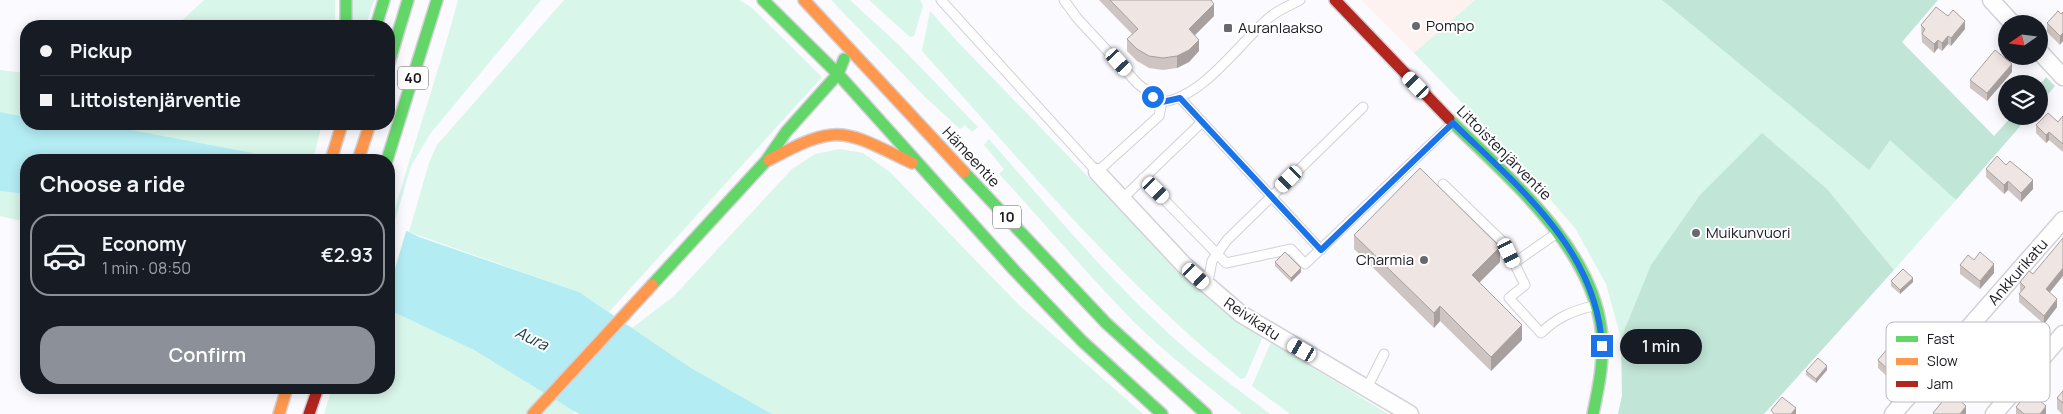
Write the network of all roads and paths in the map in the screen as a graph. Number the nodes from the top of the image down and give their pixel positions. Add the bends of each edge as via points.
1 (346, 0) edge
2 (384, 0) edge
3 (408, 0) edge
4 (438, 0) edge
5 (763, 0) edge
6 (804, 0) edge
7 (942, 0) edge
8 (1064, 0) edge
9 (1300, 0) edge
10 (1335, 0) edge
11 (1991, 0) edge
12 (1286, 3) edge
13 (2005, 15) edge
14 (346, 20) edge
15 (378, 20) edge
16 (395, 43) edge
17 (847, 44) junction
18 (2048, 61) edge
19 (838, 74) junction
20 (2063, 77) edge
21 (1180, 98) junction
22 (1162, 102) junction
23 (1363, 107) dead end
24 (1202, 122) junction
25 (1453, 123) junction
26 (337, 130) edge
27 (340, 130) edge
28 (368, 130) edge
29 (336, 140) junction
30 (332, 154) edge
31 (360, 154) edge
32 (389, 154) edge
33 (766, 161) junction
34 (920, 166) junction
35 (1097, 172) junction
36 (1143, 178) junction
37 (1443, 184) dead end
38 (1271, 196) junction
39 (1122, 199) junction
40 (2063, 220) edge
41 (1558, 232) junction
42 (1321, 250) junction
43 (1218, 253) junction
44 (1514, 263) junction
45 (1207, 287) junction
46 (1595, 305) junction
47 (1974, 322) edge
48 (2063, 334) edge
49 (2050, 349) edge
50 (1384, 354) dead end
51 (1367, 388) junction
52 (285, 394) edge
53 (316, 394) edge
54 (1904, 402) edge
55 (2004, 402) edge
56 (279, 414) edge
57 (309, 414) edge
58 (534, 414) edge
59 (1162, 414) edge
60 (1206, 414) edge
61 (1410, 414) edge
62 (1593, 414) edge
63 (1893, 414) edge
64 (1994, 414) edge

1 - 14 main road
2 - 15 main road
3 - 16 main road, 40
4 - 32 main road, 40
5 - 19 main road, 10
6 - 17 main road, Hämeentie / 10
7 - 35 lane
8 - 22 lane via 1138,84
9 - 12 lane
10 - 25 main road, Littoistenjärventie
11 - 13 street
12 - 21 lane via 1198,86
17 - 19 main road
17 - 60 main road, Hämeentie / 10 via 1106,323
18 - 20 street
19 - 33 main road via 786,132
19 - 34 main road, 10
21 - 22 lane
21 - 24 lane
22 - 35 lane via 1159,116
23 - 38 lane
24 - 36 lane
24 - 38 lane
25 - 41 main road, Littoistenjärventie
25 - 42 lane
26 - 29 main road
27 - 29 main road
28 - 31 main road
29 - 30 main road
33 - 34 main road via 814,138 843,134
33 - 58 main road
34 - 59 main road, 10 via 1082,341
35 - 39 street, Reivikatu
36 - 39 lane
36 - 43 lane
37 - 44 lane via 1505,244
38 - 42 lane
38 - 43 lane
39 - 45 street, Reivikatu
40 - 47 street, Ankkurikatu
41 - 44 lane
41 - 46 main road, Littoistenjärventie via 1574,256
42 - 43 lane via 1304,264 1291,249 1226,263
43 - 45 lane via 1212,261
44 - 46 lane via 1525,285 1509,298 1541,333 1553,321
45 - 51 street, Reivikatu via 1241,314
46 - 62 main road, Littoistenjärventie via 1603,360
48 - 49 street
50 - 51 lane
51 - 61 street, Reivikatu
52 - 56 main road
53 - 57 main road
54 - 63 street, Ankkurikatu
55 - 64 street

